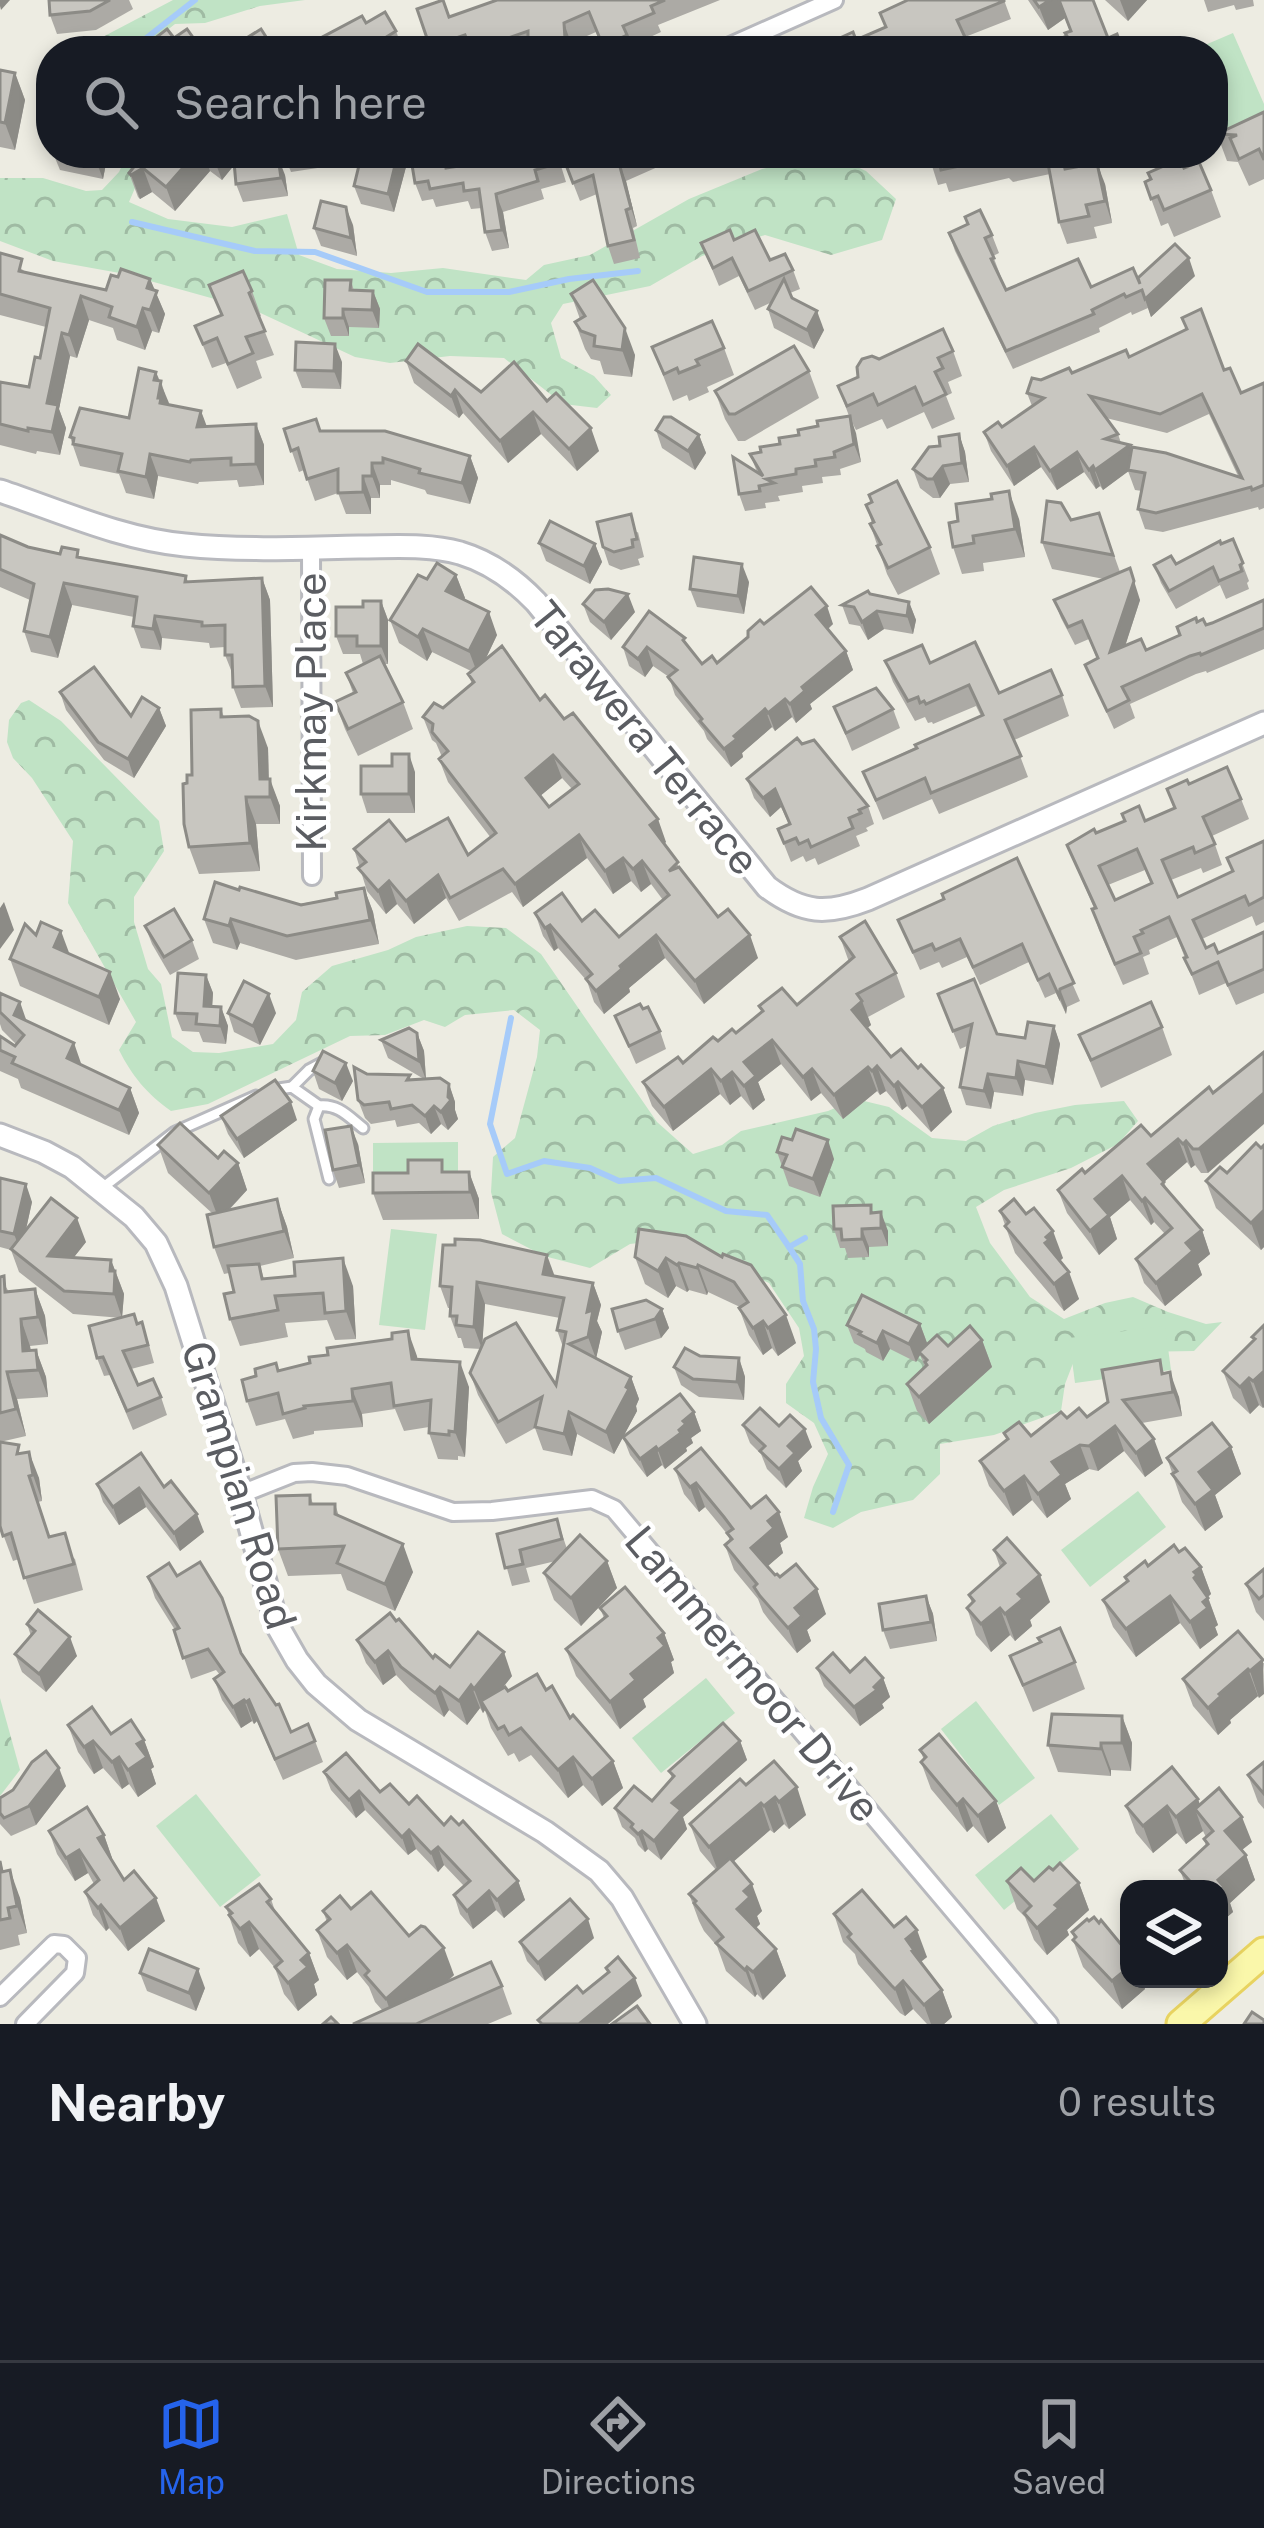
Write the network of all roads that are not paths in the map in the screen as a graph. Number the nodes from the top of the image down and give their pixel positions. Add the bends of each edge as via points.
1 (834, 0) edge
2 (753, 36) edge
3 (0, 491) edge
4 (310, 548) junction
5 (1264, 723) edge
6 (312, 876) dead end
7 (328, 1060) edge
8 (292, 1087) junction
9 (319, 1106) junction
10 (363, 1128) dead end
11 (0, 1135) edge
12 (329, 1179) edge
13 (102, 1188) junction
14 (241, 1494) junction
15 (1264, 1952) edge
16 (0, 1997) edge
17 (25, 2024) edge
18 (695, 2024) edge
19 (1049, 2024) edge
20 (1181, 2024) edge

1 - 2 street
3 - 4 street, Tarawera Terrace via 136,537
4 - 5 street, Tarawera Terrace via 434,548 511,578 755,873 808,909 868,899
4 - 6 street, Kirkmay Place
7 - 8 lane
8 - 9 lane
8 - 13 lane via 175,1132
9 - 10 lane via 340,1109
9 - 12 lane via 314,1119
11 - 13 street, Grampian Road
13 - 14 street, Grampian Road via 156,1243 176,1286
14 - 18 street, Grampian Road via 278,1625 316,1684 358,1720 599,1871
14 - 19 street, Lammermoor Drive via 312,1472 453,1512 592,1499 614,1509
15 - 20 main road
16 - 17 street via 54,1944 77,1958 75,1973

